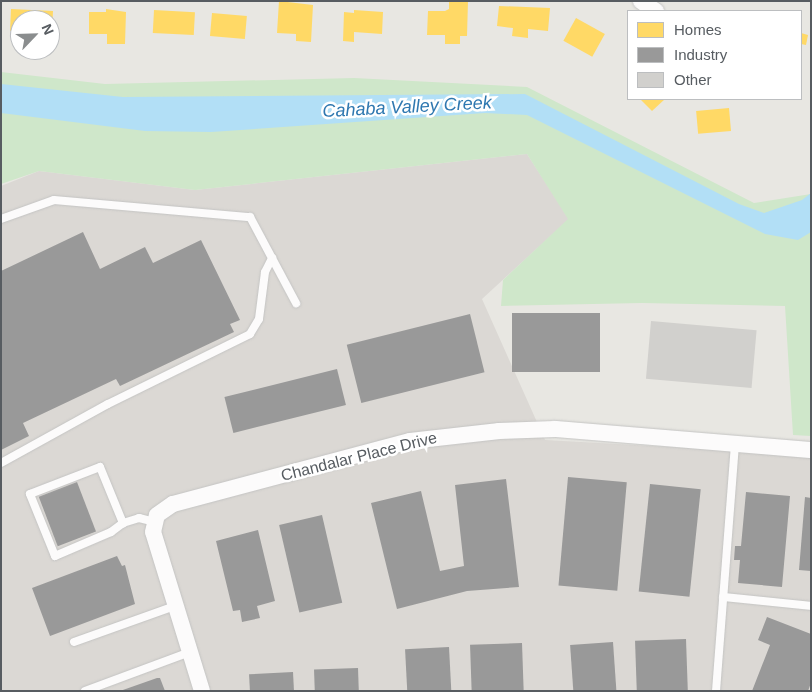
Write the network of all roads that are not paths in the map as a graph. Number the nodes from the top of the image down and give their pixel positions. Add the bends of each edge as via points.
1 (641, 1) edge
2 (654, 10) edge
3 (1, 219) edge
4 (272, 258) junction
5 (296, 303) dead end
6 (735, 443) junction
7 (811, 450) edge
8 (1, 463) edge
9 (155, 522) junction
10 (124, 523) junction
11 (723, 597) junction
12 (176, 606) junction
13 (811, 606) edge
14 (74, 642) dead end
15 (190, 652) junction
16 (84, 691) edge
17 (202, 691) edge
18 (716, 691) edge

1 - 2 street
3 - 4 lane via 54,200 250,217
4 - 5 lane
4 - 8 lane via 265,272 259,319 250,334 108,404
6 - 7 street, Chandalar Place Drive
6 - 9 street, Chandalar Place Drive via 546,429 433,437 184,500 164,509
6 - 11 lane
9 - 10 lane via 139,518
9 - 12 street via 156,542
10 - 10 lane via 100,467 30,494 55,556 111,532
11 - 13 lane
11 - 18 lane
12 - 14 lane
12 - 15 street
15 - 16 lane
15 - 17 street

